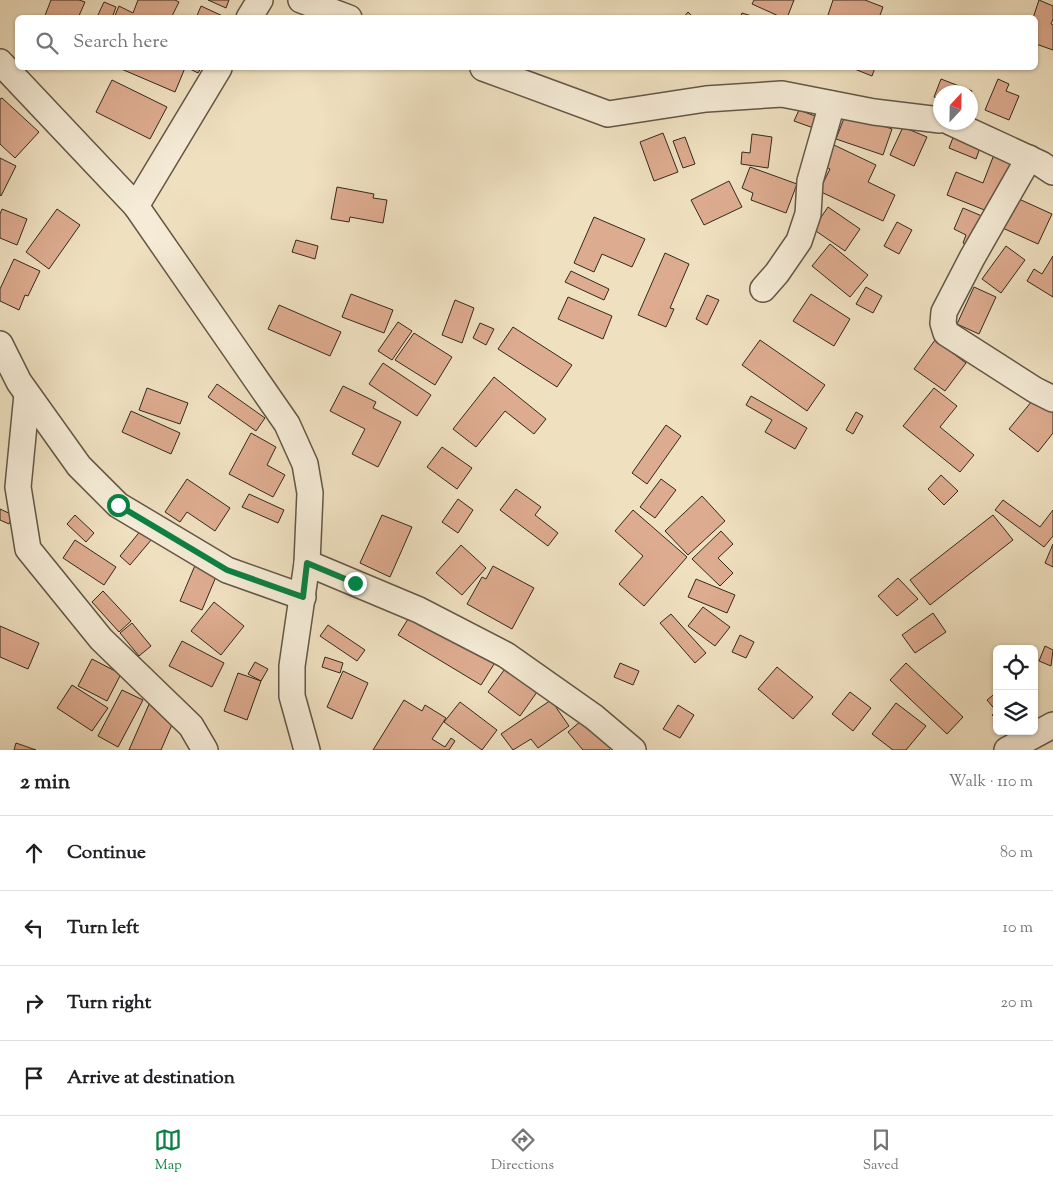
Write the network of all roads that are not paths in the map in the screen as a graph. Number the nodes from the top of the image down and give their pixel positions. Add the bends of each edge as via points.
1 (260, 0) edge
2 (301, 0) edge
3 (251, 15) edge
4 (341, 15) edge
5 (0, 62) edge
6 (219, 70) edge
7 (489, 70) edge
8 (832, 104) junction
9 (933, 119) edge
10 (968, 130) edge
11 (1029, 158) junction
12 (1053, 172) edge
13 (136, 206) junction
14 (763, 289) dead end
15 (0, 344) edge
16 (28, 394) junction
17 (1053, 399) edge
18 (307, 563) junction
19 (303, 597) junction
20 (1053, 725) edge
21 (1016, 748) edge
22 (206, 750) edge
23 (307, 750) edge
24 (633, 750) edge

1 - 3 street
2 - 4 street
5 - 13 street
6 - 13 street
7 - 8 street via 608,114 706,99 782,94
8 - 9 street
8 - 14 street via 810,181 808,214 799,241
10 - 11 street
11 - 12 street
11 - 17 street via 972,258 944,312 942,323 946,333
13 - 18 street via 287,424 305,464 310,493
15 - 16 street
16 - 19 street via 79,466 118,505 227,570
16 - 22 street via 18,487 28,549 101,639 191,726
18 - 19 street
18 - 24 street via 419,610 506,655 594,717
19 - 23 street via 292,666 292,696
20 - 21 street

